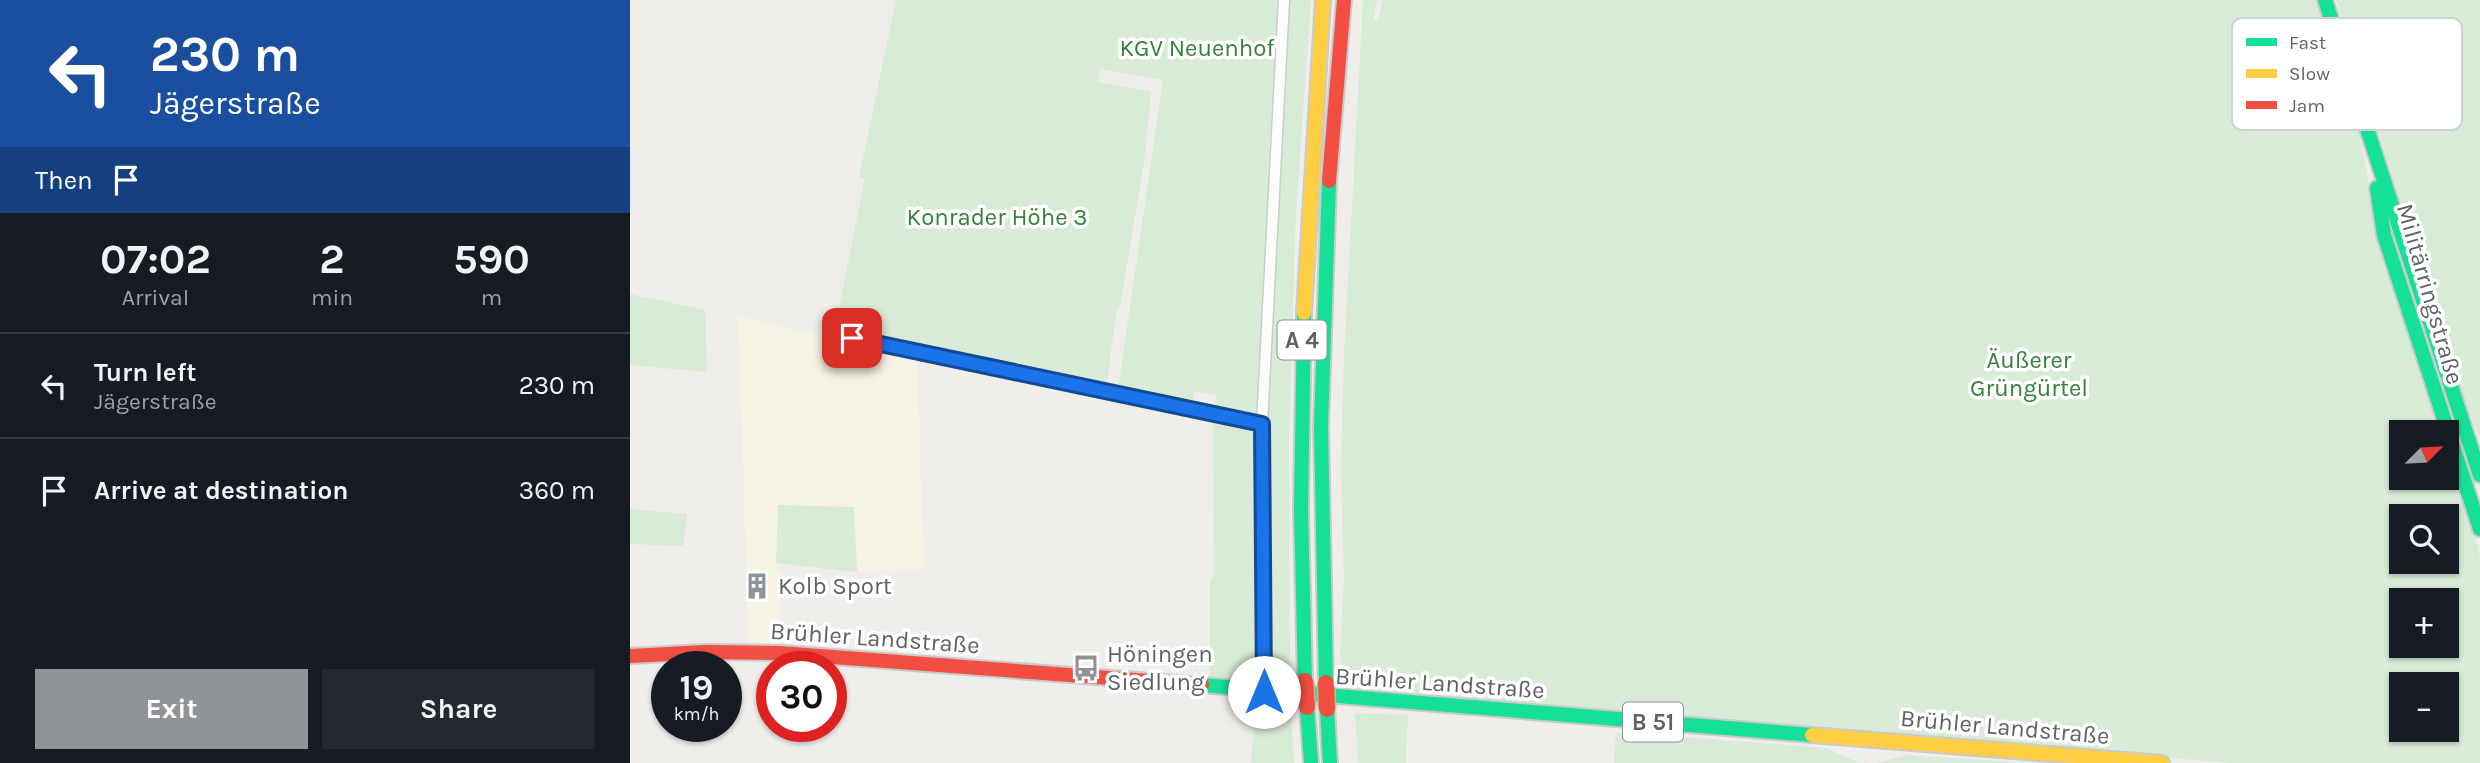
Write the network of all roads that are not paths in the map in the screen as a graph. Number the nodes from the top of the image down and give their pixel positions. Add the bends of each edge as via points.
1 (1284, 0) edge
2 (1323, 0) edge
3 (1344, 0) edge
4 (2325, 0) edge
5 (2331, 18) edge
6 (2366, 130) edge
7 (2372, 149) junction
8 (852, 338) dead end
9 (1262, 424) junction
10 (2480, 475) edge
11 (2480, 528) edge
12 (630, 656) edge
13 (1264, 692) junction
14 (1311, 763) edge
15 (1330, 763) edge
16 (2162, 763) edge

1 - 9 street
2 - 14 main road, A 4, bridge via 1306,210 1298,443
3 - 15 main road, A 4, bridge via 1330,167 1321,367 1321,549
4 - 5 main road, Militärringstraße
6 - 7 main road, Militärringstraße
7 - 10 main road, Militärringstraße
7 - 11 main road, Militärringstraße via 2384,235
8 - 9 street
9 - 13 street
12 - 13 main road, Brühler Landstraße / B 51 via 743,651
13 - 16 main road, Brühler Landstraße / B 51

